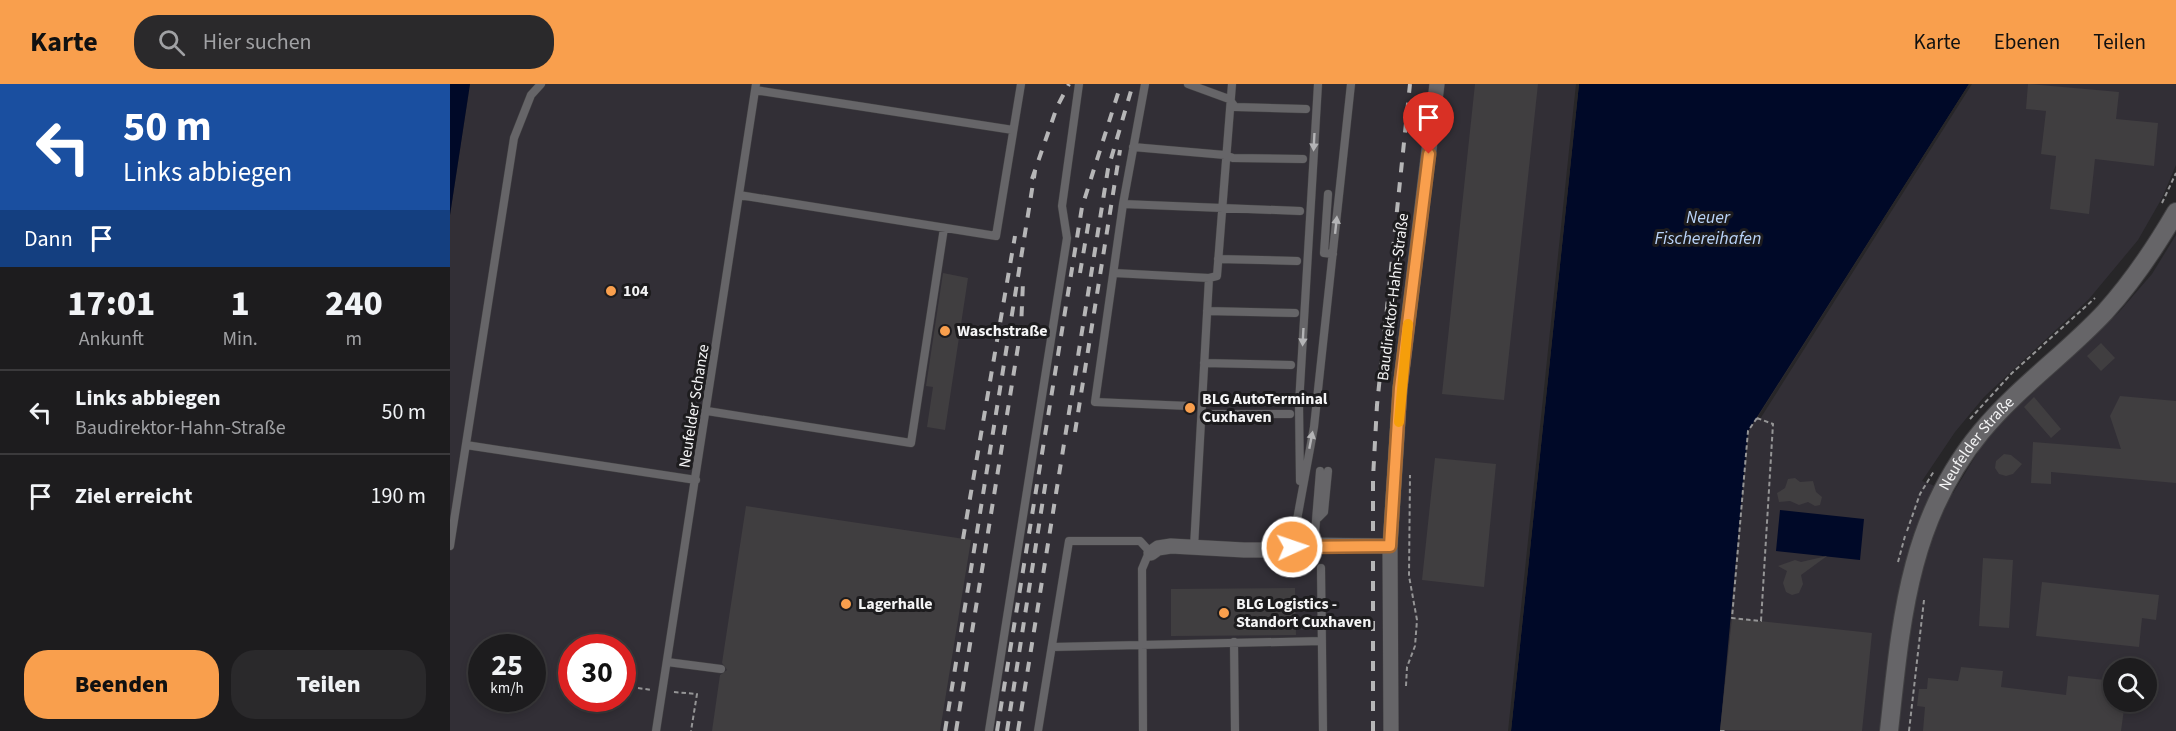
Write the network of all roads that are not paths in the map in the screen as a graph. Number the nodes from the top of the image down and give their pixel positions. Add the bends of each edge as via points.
1 (541, 84) edge
2 (1021, 84) edge
3 (1079, 84) edge
4 (1145, 84) edge
5 (1188, 84) edge
6 (1232, 84) edge
7 (1318, 84) edge
8 (1351, 84) edge
9 (1437, 84) edge
10 (756, 87) edge
11 (1229, 99) junction
12 (1306, 109) dead end
13 (1013, 130) junction
14 (1133, 147) junction
15 (1225, 155) junction
16 (1303, 159) dead end
17 (1328, 194) dead end
18 (739, 195) junction
19 (1123, 204) junction
20 (1221, 209) junction
21 (1300, 211) dead end
22 (2176, 212) edge
23 (944, 228) junction
24 (1333, 255) junction
25 (1218, 259) junction
26 (1298, 261) dead end
27 (1114, 273) junction
28 (1209, 278) junction
29 (1208, 311) junction
30 (1295, 313) dead end
31 (1204, 363) junction
32 (1291, 365) dead end
33 (1189, 406) dead end
34 (707, 411) junction
35 (1202, 414) junction
36 (1290, 414) dead end
37 (466, 445) junction
38 (1324, 471) dead end
39 (696, 480) junction
40 (1300, 497) junction
41 (1314, 545) junction
42 (450, 546) edge
43 (1390, 546) junction
44 (1194, 547) junction
45 (1292, 547) junction
46 (1151, 553) junction
47 (1321, 568) dead end
48 (1322, 641) junction
49 (1234, 642) junction
50 (1142, 644) junction
51 (1052, 647) junction
52 (667, 662) junction
53 (721, 669) dead end
54 (656, 731) edge
55 (989, 731) edge
56 (1038, 731) edge
57 (1143, 731) edge
58 (1235, 731) edge
59 (1323, 731) edge
60 (1391, 731) edge
61 (1889, 731) edge

1 - 37 lane via 531,95 514,138
2 - 13 lane
3 - 55 lane via 1062,206 1067,238
4 - 14 lane
5 - 11 lane
6 - 11 lane
7 -> 40 lane via 1299,404
24 -> 8 lane
9 - 43 street, Baudirektor-Hahn-Straße via 1400,388
10 - 13 lane
10 - 18 lane, Neufelder Schanze
11 - 12 lane via 1235,107
11 - 15 lane
13 - 23 lane via 996,236
14 - 15 lane
14 - 19 lane
15 - 16 lane
15 - 20 lane
17 - 24 lane via 1324,253
18 - 23 lane
18 - 34 lane, Neufelder Schanze
19 - 20 lane
19 - 27 lane
20 - 21 lane
20 - 25 lane
22 - 61 street, Neufelder Straße via 2149,258 2104,313 1996,415 1944,488 1926,527 1906,595
23 - 34 lane via 911,443
40 -> 24 lane via 1314,426
25 - 26 lane
25 - 28 lane via 1217,276
27 - 28 lane
27 - 33 lane via 1095,402
28 - 29 lane
29 - 30 lane
29 - 31 lane
31 - 32 lane
31 - 35 lane
34 - 39 lane, Neufelder Schanze
35 - 36 lane
35 - 44 lane
37 - 39 lane
37 - 42 lane
38 - 41 lane via 1324,512 1318,518
39 - 52 lane, Neufelder Schanze
40 - 45 lane
41 - 43 street
41 - 45 street
43 - 60 street, Baudirektor-Hahn-Straße
44 - 45 street
44 - 46 street via 1158,548
46 - 50 lane via 1142,569
46 - 51 lane via 1140,541 1069,541
47 - 48 lane
48 - 49 lane
48 - 59 lane
49 - 50 lane
49 - 58 lane
50 - 51 lane
50 - 57 lane
51 - 56 lane
52 - 53 lane
52 - 54 lane, Neufelder Schanze

